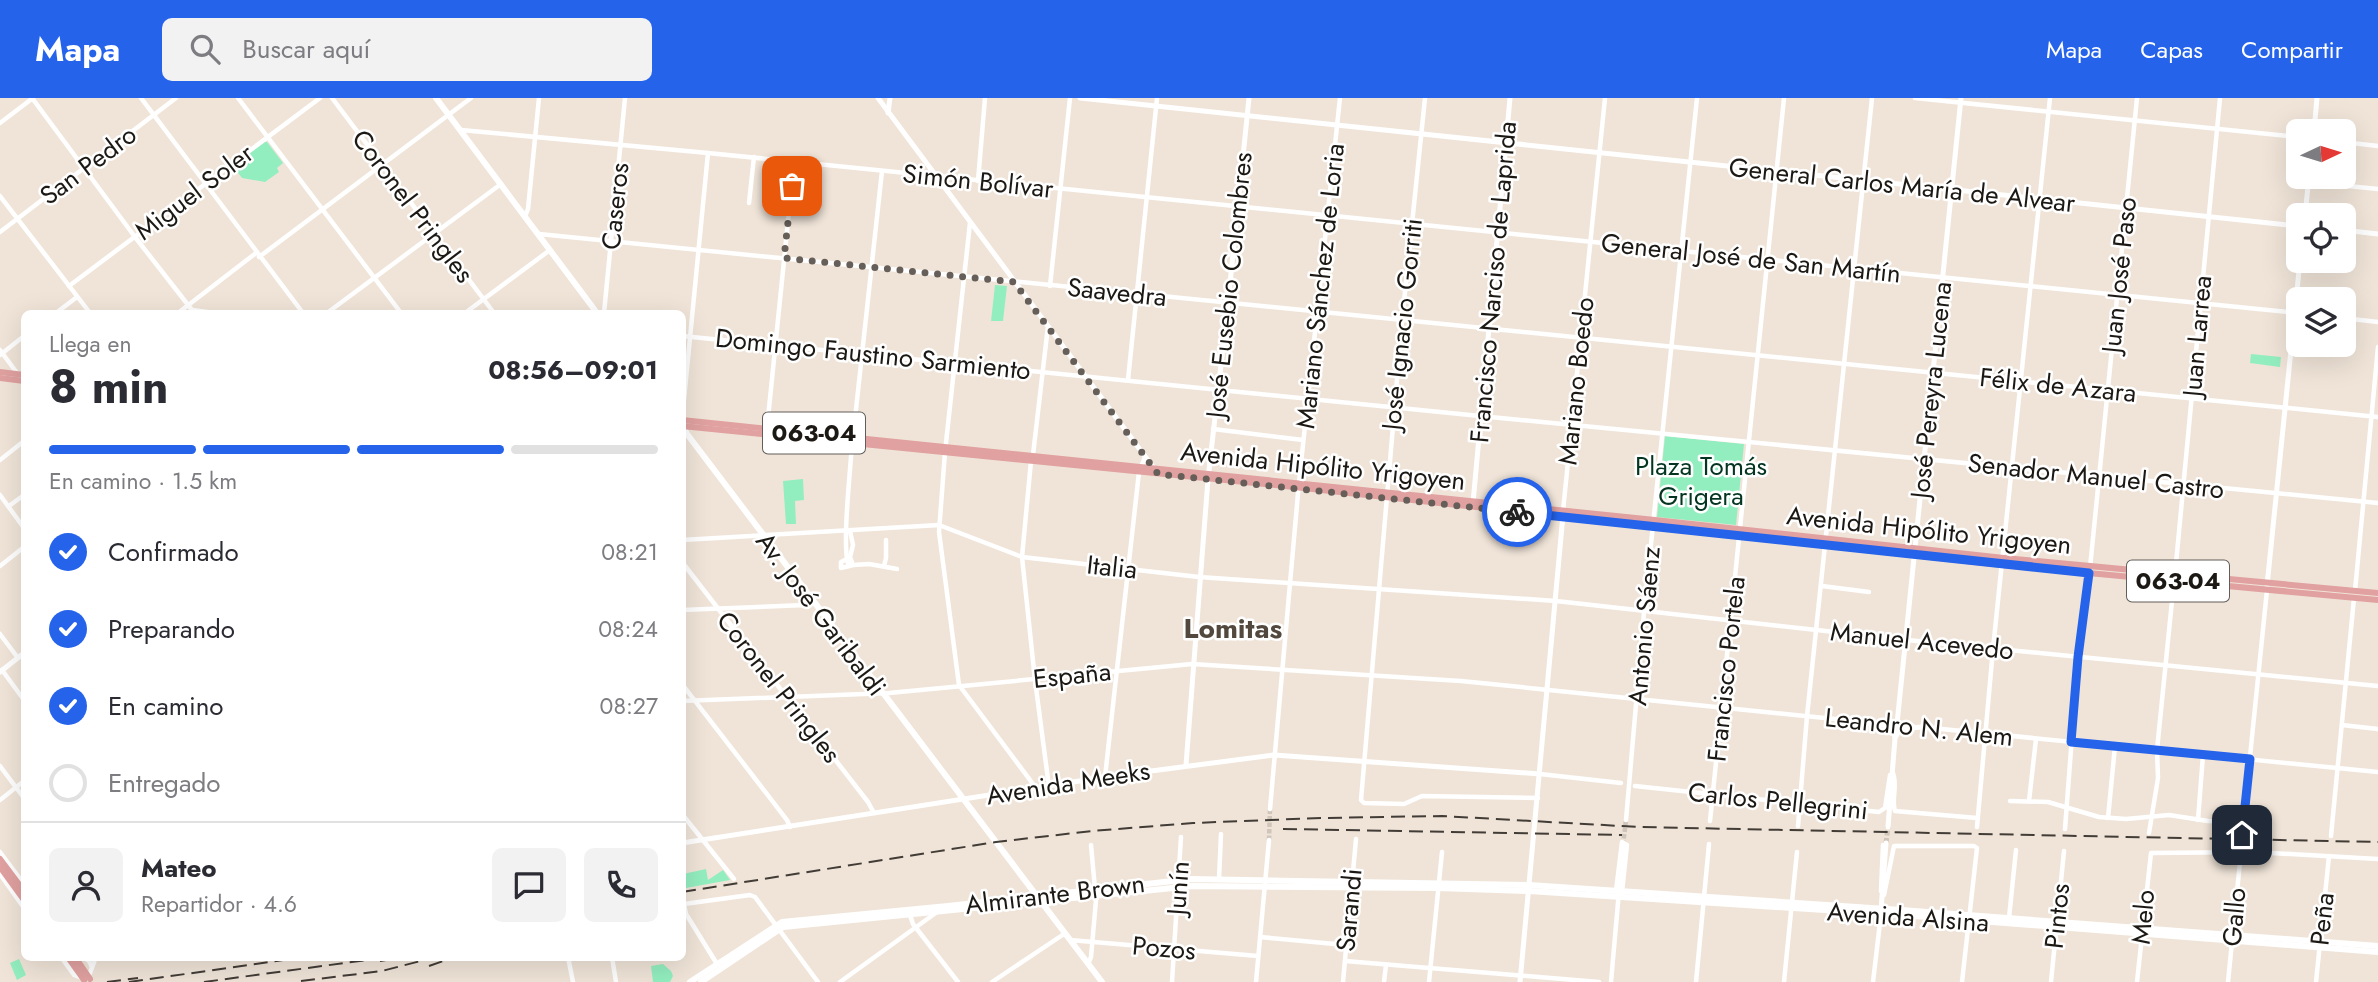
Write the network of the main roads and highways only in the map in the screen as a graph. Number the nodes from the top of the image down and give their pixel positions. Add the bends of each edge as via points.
1 (436, 98) edge
2 (595, 310) edge
3 (0, 372) edge
4 (0, 378) edge
5 (21, 379) edge
6 (21, 380) edge
7 (686, 420) edge
8 (686, 426) edge
9 (686, 430) edge
10 (853, 440) junction
11 (2378, 593) edge
12 (2355, 594) junction
13 (2378, 600) edge
14 (0, 859) edge
15 (0, 867) edge
16 (1178, 883) junction
17 (1266, 883) junction
18 (1439, 885) joint
19 (21, 887) edge
20 (21, 896) edge
21 (1038, 899) junction
22 (1792, 906) junction
23 (1881, 911) junction
24 (910, 913) junction
25 (1968, 918) junction
26 (2056, 925) junction
27 (777, 927) junction
28 (2320, 944) junction
29 (2378, 946) edge
30 (2378, 952) edge
31 (71, 961) edge
32 (77, 961) edge
33 (708, 977) edge
34 (87, 980) edge
35 (690, 982) edge
36 (701, 982) edge
37 (1102, 982) edge

1 - 2 main road
3 - 5 main road
4 - 6 main road
7 - 10 main road, Avenida Hipólito Yrigoyen / 063-04
8 - 10 main road, Avenida Hipólito Yrigoyen / 063-04
9 - 21 main road, Av. José Garibaldi
10 - 12 main road, Avenida Hipólito Yrigoyen / 063-04
11 - 12 main road, Avenida Hipólito Yrigoyen / 063-04
12 - 13 main road, Avenida Hipólito Yrigoyen / 063-04
14 - 19 main road
15 - 20 main road
16 - 17 main road, Almirante Brown
16 - 17 main road, Almirante Brown via 1219,879
16 - 21 main road, Almirante Brown
17 - 18 main road, Almirante Brown
18 - 22 main road, Avenida Alsina
21 - 24 main road, Almirante Brown
21 - 24 main road, Almirante Brown
21 - 37 main road, Av. José Garibaldi
22 - 23 main road, Avenida Alsina
22 - 23 main road, Avenida Alsina
23 - 25 main road, Avenida Alsina
23 - 25 main road, Avenida Alsina
24 - 27 main road, Almirante Brown
25 - 26 main road, Avenida Alsina
25 - 26 main road, Avenida Alsina
26 - 28 main road, Avenida Alsina
27 - 33 main road, Almirante Brown
27 - 33 main road, Almirante Brown via 717,964
28 - 29 main road, Avenida Alsina
28 - 30 main road, Avenida Alsina
31 - 34 main road
32 - 34 main road
33 - 35 main road, Almirante Brown
33 - 36 main road, Almirante Brown

